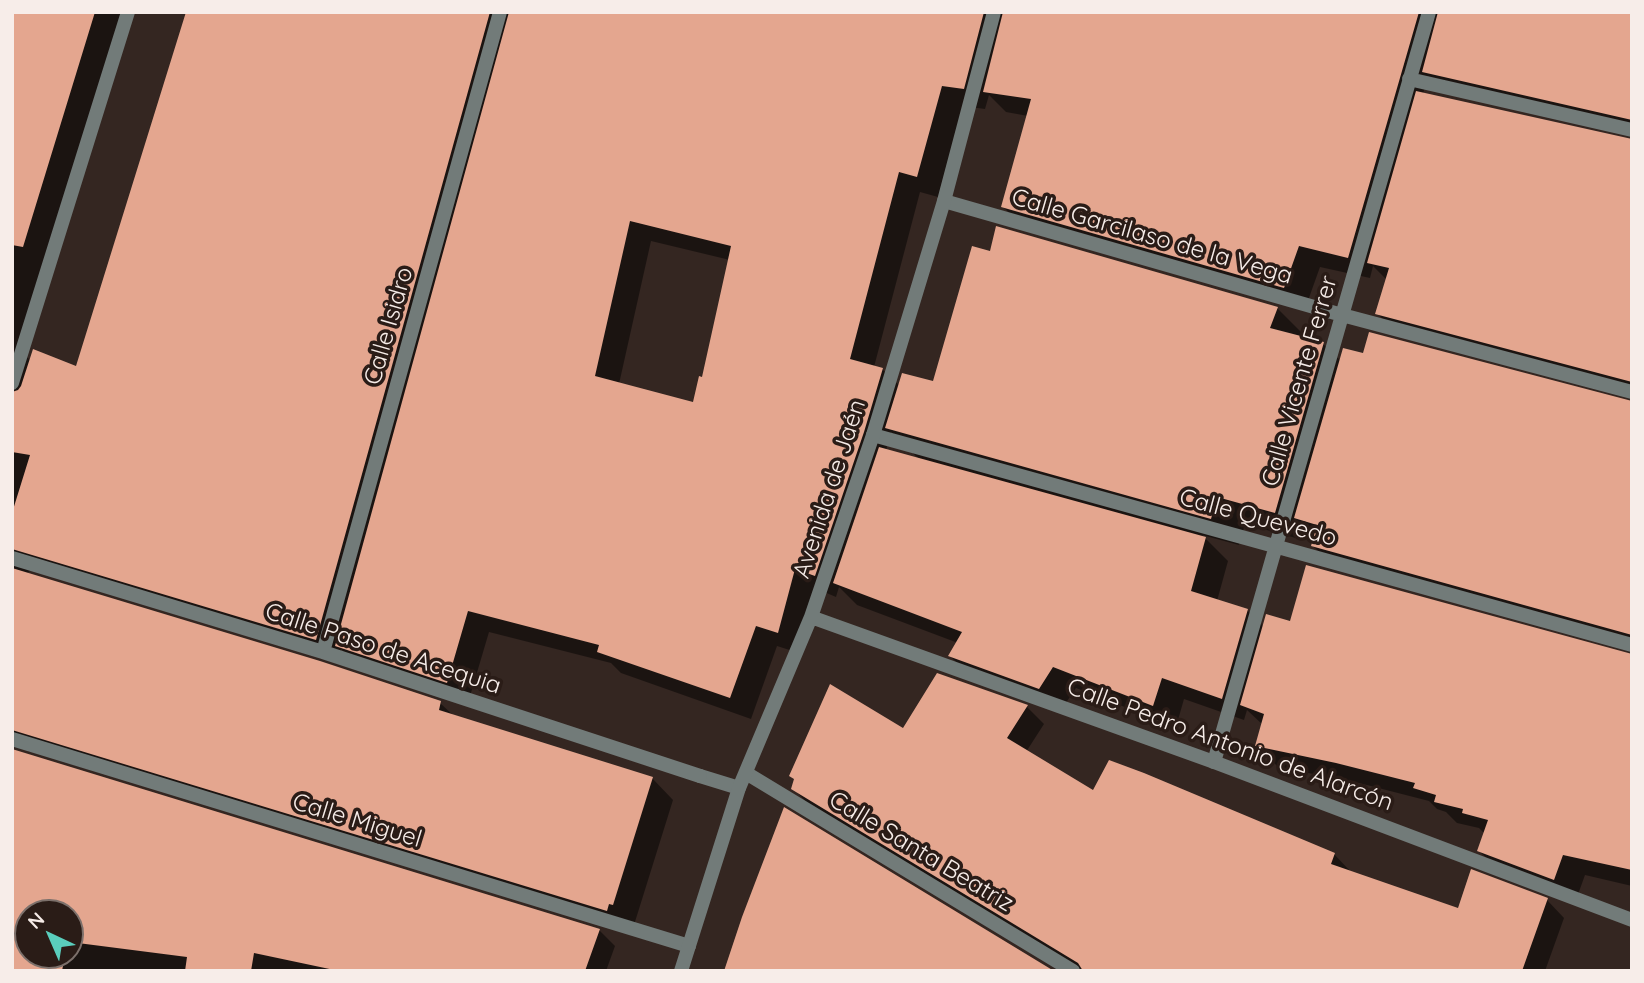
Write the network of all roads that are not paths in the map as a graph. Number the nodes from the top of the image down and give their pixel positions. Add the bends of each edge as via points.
1 (128, 12) edge
2 (500, 12) edge
3 (994, 12) edge
4 (1429, 12) edge
5 (1409, 79) junction
6 (1632, 130) edge
7 (944, 201) junction
8 (1342, 315) junction
9 (12, 383) edge
10 (1632, 391) edge
11 (873, 435) junction
12 (1276, 547) junction
13 (12, 558) edge
14 (811, 617) junction
15 (1632, 645) edge
16 (323, 652) junction
17 (12, 739) edge
18 (1214, 761) junction
19 (746, 772) junction
20 (739, 788) junction
21 (1632, 920) edge
22 (689, 946) junction
23 (681, 971) edge
24 (1073, 971) edge

1 - 9 street
2 - 16 street, Calle Isidro
3 - 7 street, Avenida de Jaén
4 - 5 street, Calle Vicente Ferrer
5 - 6 street
5 - 8 street, Calle Vicente Ferrer
7 - 8 street, Calle Garcilaso de la Vega
7 - 11 street, Avenida de Jaén
8 - 10 street, Calle Garcilaso de la Vega
8 - 12 street, Calle Vicente Ferrer
11 - 12 street, Calle Quevedo
11 - 14 street, Avenida de Jaén
12 - 15 street, Calle Quevedo
12 - 18 street, Calle Vicente Ferrer
13 - 16 street, Calle Paso de Acequia
14 - 18 street, Calle Pedro Antonio de Alarcón
14 - 19 street, Avenida de Jaén
16 - 20 street, Calle Paso de Acequia
17 - 22 street, Calle Miguel
18 - 21 street, Calle Pedro Antonio de Alarcón
19 - 20 street, Avenida de Jaén
19 - 24 street, Calle Santa Beatriz
20 - 22 street, Avenida de Jaén
22 - 23 street, Avenida de Jaén

